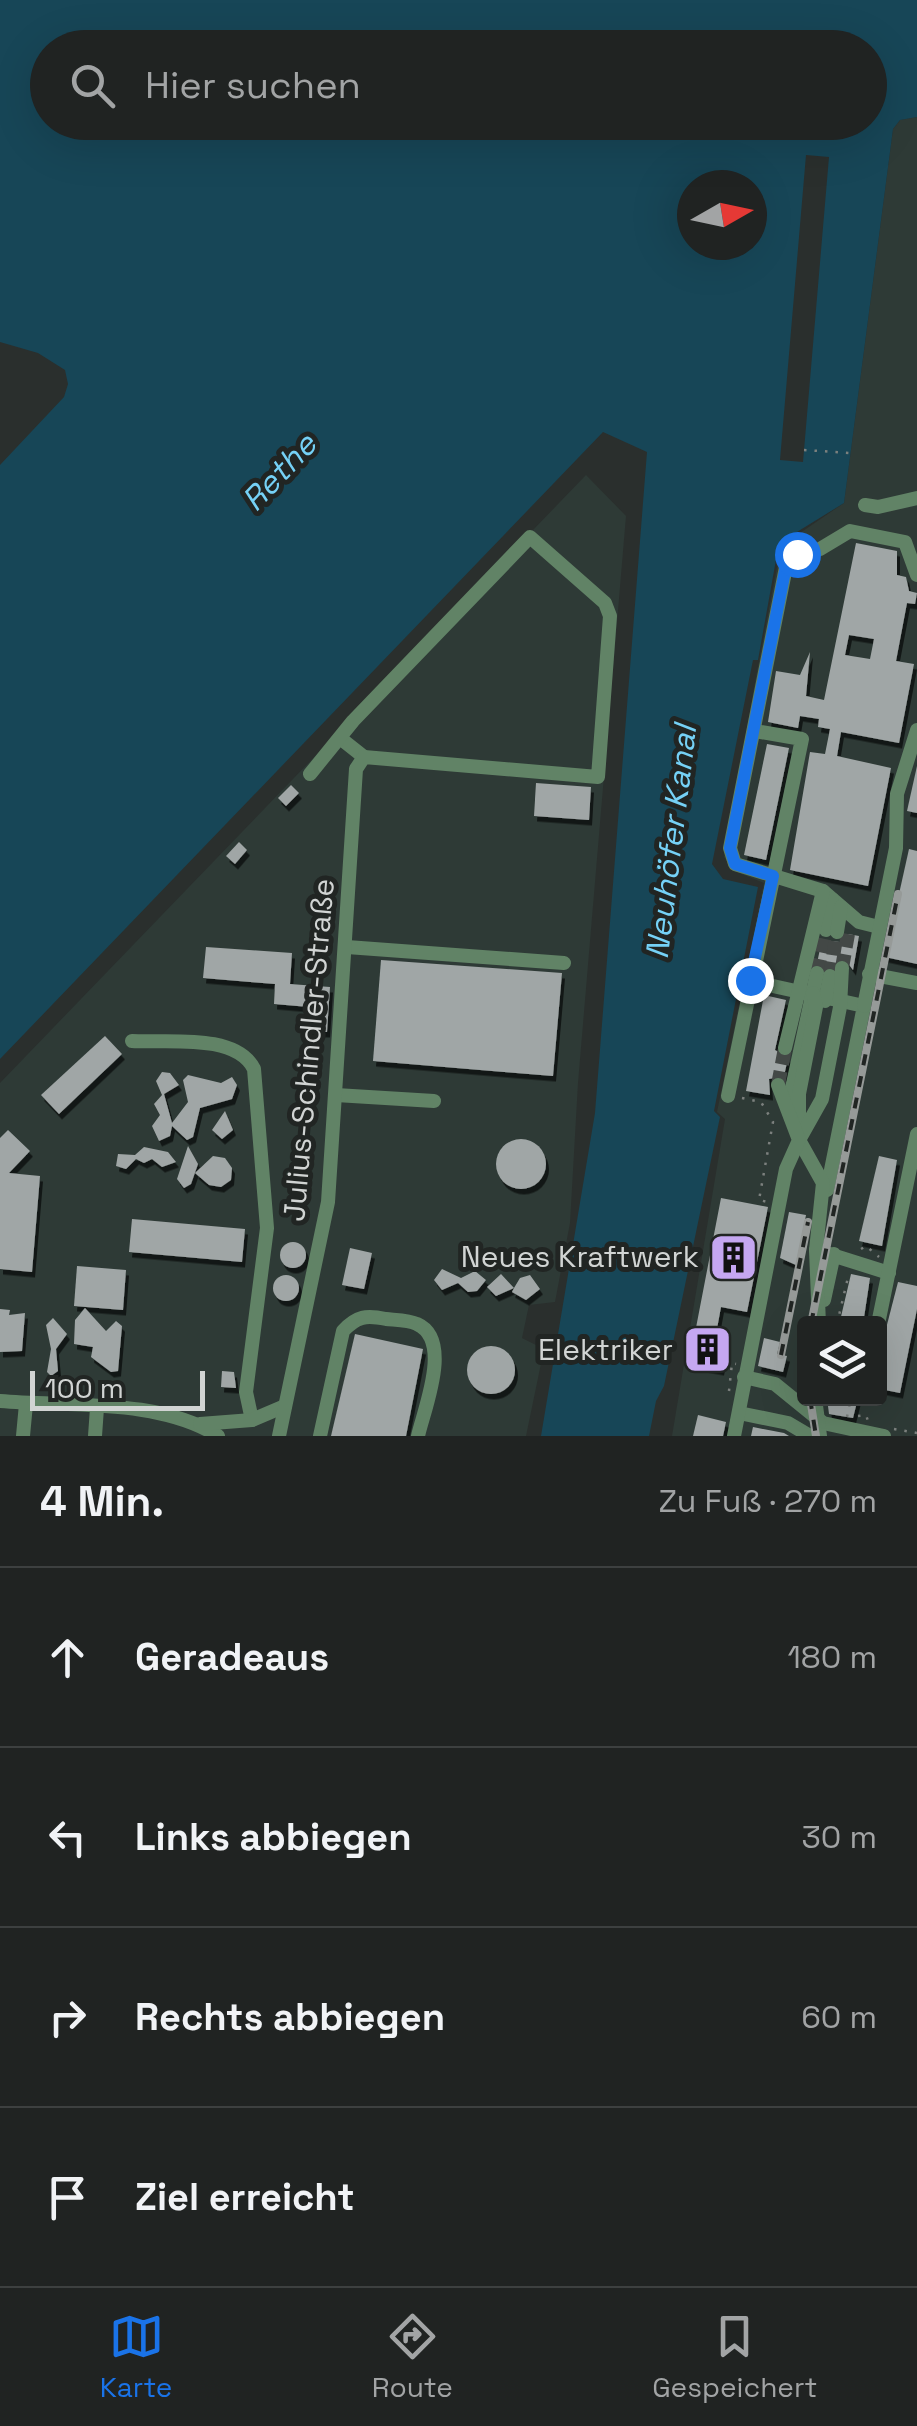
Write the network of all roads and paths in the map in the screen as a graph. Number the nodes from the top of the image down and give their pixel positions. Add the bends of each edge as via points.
1 (804, 450) dead end
2 (850, 454) dead end
3 (917, 498) edge
4 (865, 505) dead end
5 (917, 575) edge
6 (917, 730) edge
7 (755, 731) junction
8 (340, 738) junction
9 (364, 756) junction
10 (310, 774) dead end
11 (773, 876) junction
12 (837, 903) junction
13 (879, 926) junction
14 (346, 947) junction
15 (564, 962) dead end
16 (869, 974) junction
17 (750, 980) junction
18 (917, 984) edge
19 (820, 994) junction
20 (864, 1006) junction
21 (132, 1041) dead end
22 (785, 1048) tunnel mouth
23 (798, 1093) junction
24 (336, 1095) junction
25 (728, 1096) joint
26 (434, 1100) dead end
27 (917, 1134) edge
28 (799, 1140) junction
29 (823, 1207) junction
30 (778, 1208) junction
31 (816, 1250) junction
32 (834, 1254) junction
33 (889, 1274) junction
34 (819, 1316) edge
35 (820, 1316) edge
36 (880, 1316) edge
37 (738, 1351) dead end
38 (735, 1364) dead end
39 (744, 1377) junction
40 (0, 1402) edge
41 (26, 1404) junction
42 (286, 1406) junction
43 (814, 1406) edge
44 (98, 1408) junction
45 (739, 1413) junction
46 (252, 1420) junction
47 (199, 1424) junction
48 (844, 1428) edge
49 (810, 1431) edge
50 (23, 1436) edge
51 (96, 1436) edge
52 (218, 1436) edge
53 (279, 1436) edge
54 (320, 1436) edge
55 (418, 1436) edge
56 (734, 1436) edge
57 (884, 1436) edge

1 - 2 path
3 - 4 street
5 - 7 street via 905,542 850,532 820,549 788,556
6 - 13 street via 897,794 896,848
7 - 11 street via 730,848 735,864
7 - 11 street via 802,739
8 - 9 street
8 - 9 street via 530,537 605,604 612,630 598,777
8 - 10 street
9 - 14 street, Julius-Schindler-Straße via 353,785
11 - 12 street
11 - 17 street
12 - 12 street via 837,932
12 - 13 street
12 - 19 street
13 - 16 street
14 - 15 street
14 - 24 street, Julius-Schindler-Straße
16 - 18 street
16 - 20 street
17 - 19 street
17 - 25 street
19 - 19 street via 830,972
19 - 20 street
19 - 22 street
19 - 23 street
19 - 23 street via 840,1007
20 - 29 street
21 - 46 street via 226,1047 247,1056 254,1069 267,1228 246,1392
23 - 28 street
23 - 28 street
24 - 26 street
24 - 42 street, Julius-Schindler-Straße via 328,1202
25 - 30 path via 761,1102 774,1122 759,1200
27 - 33 street
28 - 29 street via 818,1168
28 - 30 street
29 - 31 street
30 - 39 street
31 - 32 street
31 - 34 street
32 - 33 street
32 - 35 street
33 - 36 street
37 - 38 path
39 - 45 street
39 - 49 street via 775,1384 800,1408
40 - 41 street
41 - 44 street
41 - 50 street
42 - 46 street
42 - 53 street, Julius-Schindler-Straße
43 - 49 street
44 - 47 street
44 - 51 street
45 - 49 street
45 - 56 street
46 - 47 street
47 - 52 street
48 - 49 street
49 - 57 street
54 - 55 street via 343,1331 368,1316 417,1324 430,1334 435,1358

